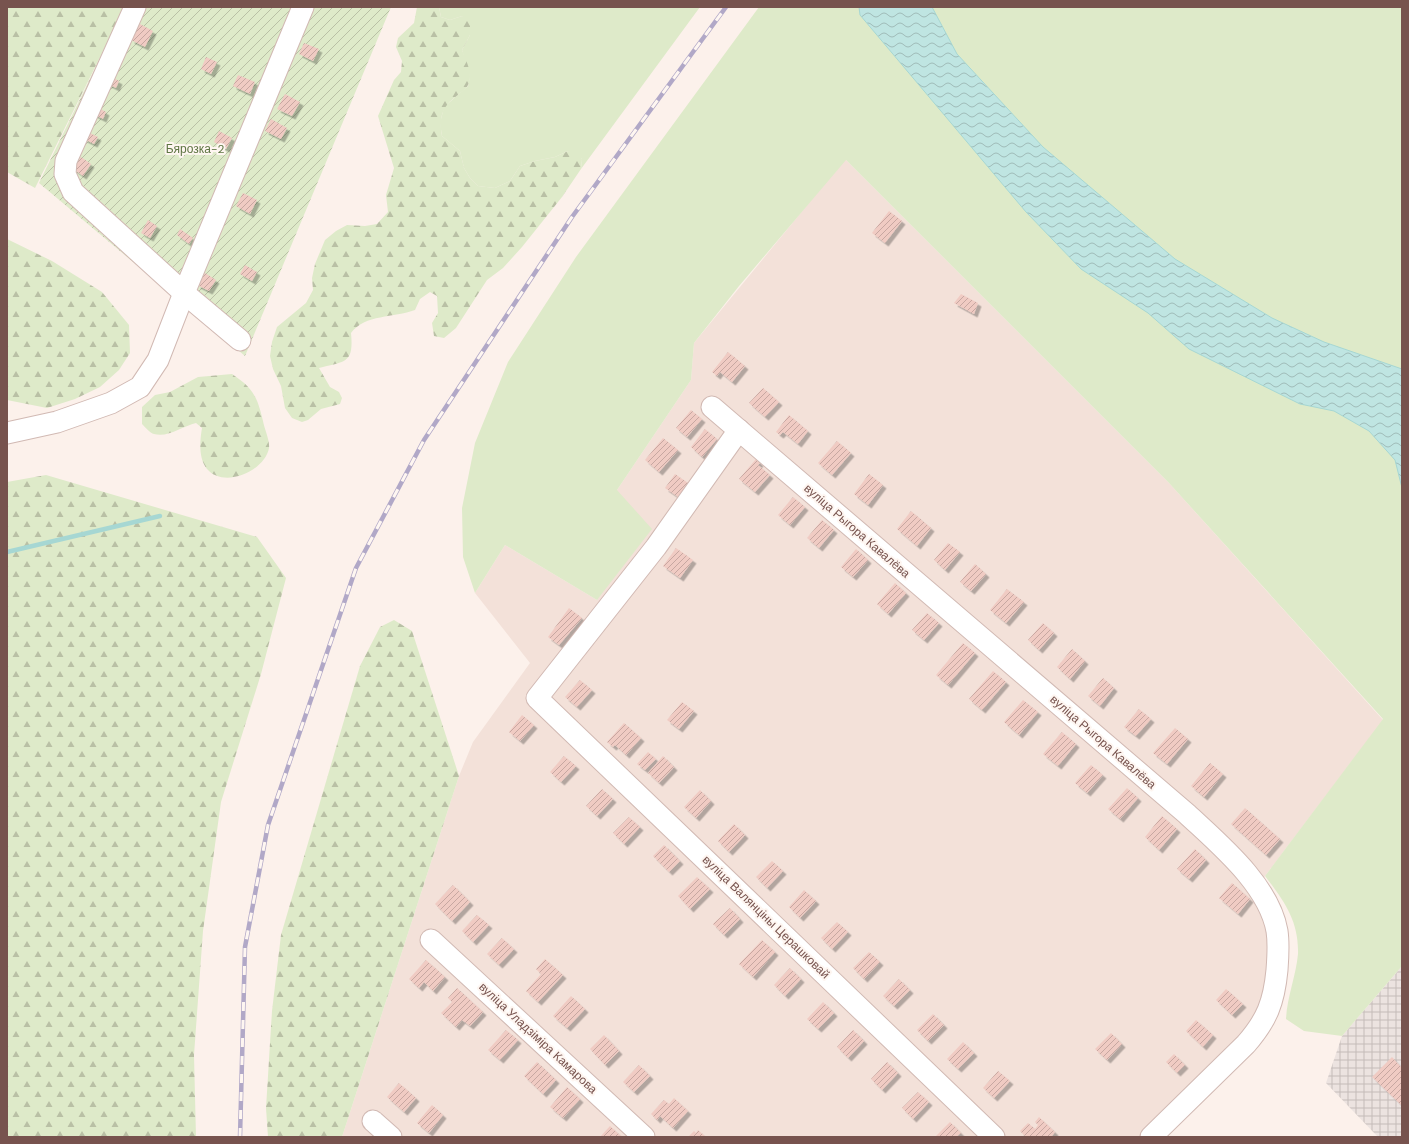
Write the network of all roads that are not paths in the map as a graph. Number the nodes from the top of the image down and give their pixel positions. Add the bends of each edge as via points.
1 (135, 7) edge
2 (303, 7) edge
3 (184, 293) junction
4 (240, 340) dead end
5 (712, 407) dead end
6 (739, 430) junction
7 (7, 433) edge
8 (431, 940) dead end
9 (373, 1121) dead end
10 (391, 1137) edge
11 (644, 1137) edge
12 (994, 1137) edge
13 (1151, 1137) edge

1 - 3 street via 66,161 65,174 73,192
2 - 3 street
3 - 4 street
3 - 7 street via 158,360 140,387 111,403 57,422
5 - 6 street, вуліца Рыгора Кавалёва
6 - 12 street, вуліца Валянціны Церашковай via 656,547 537,698
6 - 13 street, вуліца Рыгора Кавалёва via 1187,814 1224,849 1265,900 1272,914 1278,944 1276,984 1271,1006 1259,1029 1246,1044
8 - 11 street, вуліца Уладзіміра Камарова
9 - 10 street

